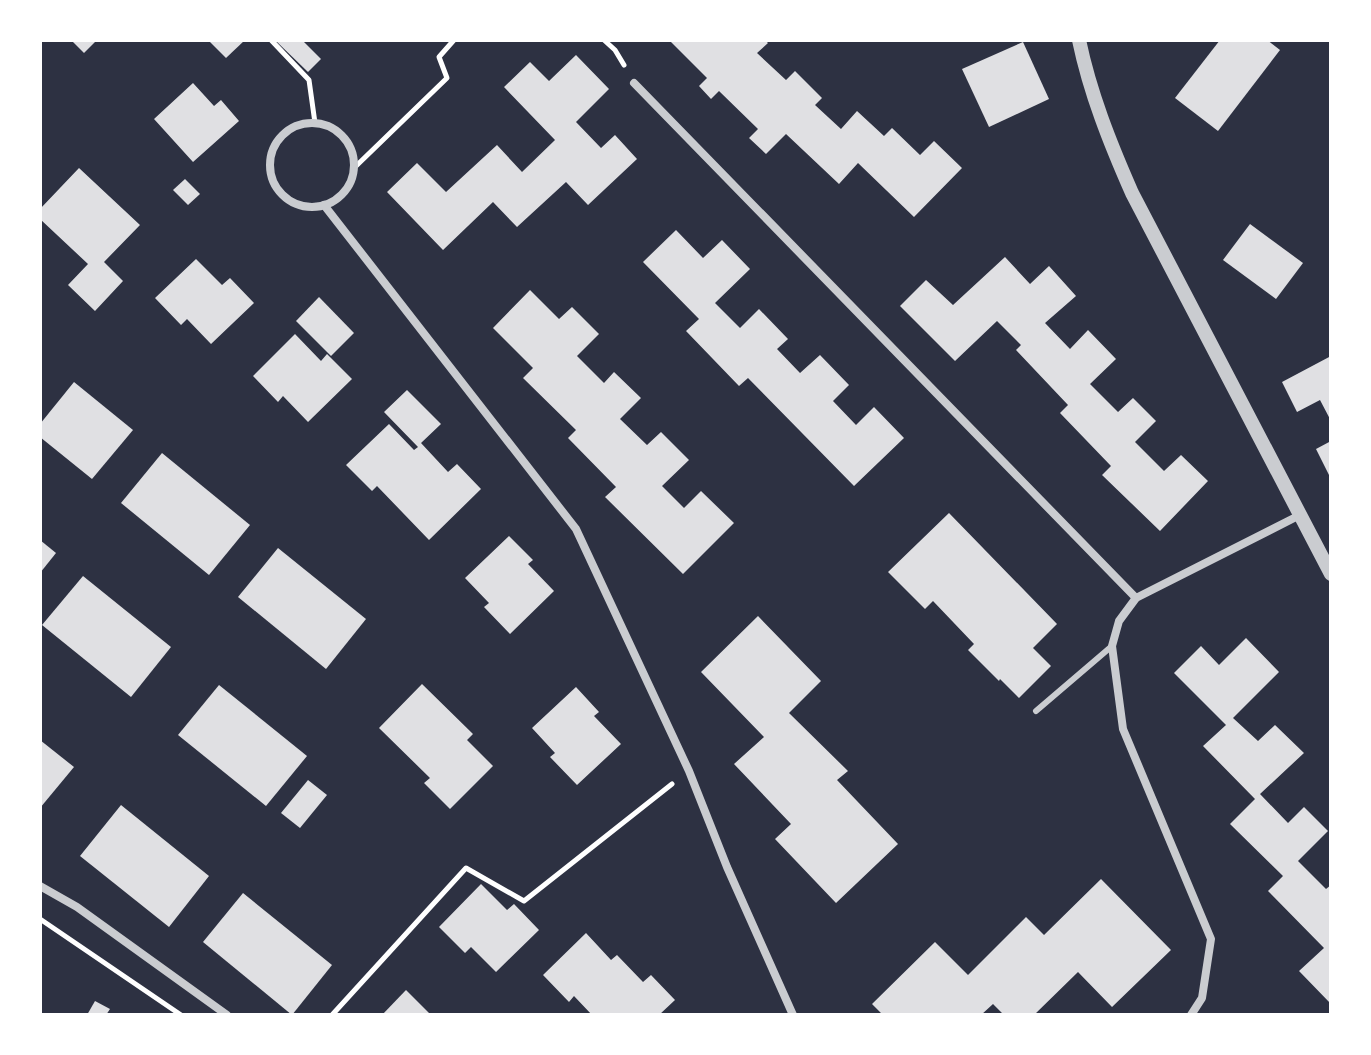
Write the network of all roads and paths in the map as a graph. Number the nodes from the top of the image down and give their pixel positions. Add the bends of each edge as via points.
1 (271, 40) edge
2 (454, 40) edge
3 (604, 40) edge
4 (1079, 40) edge
5 (634, 83) joint
6 (315, 123) junction
7 (354, 168) junction
8 (324, 205) junction
9 (1300, 515) junction
10 (1331, 574) edge
11 (1136, 598) junction
12 (1112, 646) junction
13 (1036, 711) dead end
14 (689, 771) junction
15 (40, 886) edge
16 (40, 919) edge
17 (181, 1015) edge
18 (227, 1015) edge
19 (332, 1015) edge
20 (793, 1015) edge
21 (1191, 1015) edge

1 - 6 path via 309,80
2 - 7 path via 439,57 447,78
3 - 5 path
4 - 9 street via 1097,105 1132,193
5 - 11 street
6 - 7 street via 342,135
6 - 8 street via 293,127 281,137 273,148 271,175 283,196 296,204
7 - 8 street via 339,197
8 - 14 street via 576,529
9 - 10 street
9 - 11 street
11 - 12 street via 1119,621
12 - 13 lane
12 - 21 street via 1123,729 1211,939 1202,998
14 - 19 path via 524,901 466,868
14 - 20 street
15 - 18 street
16 - 17 path

